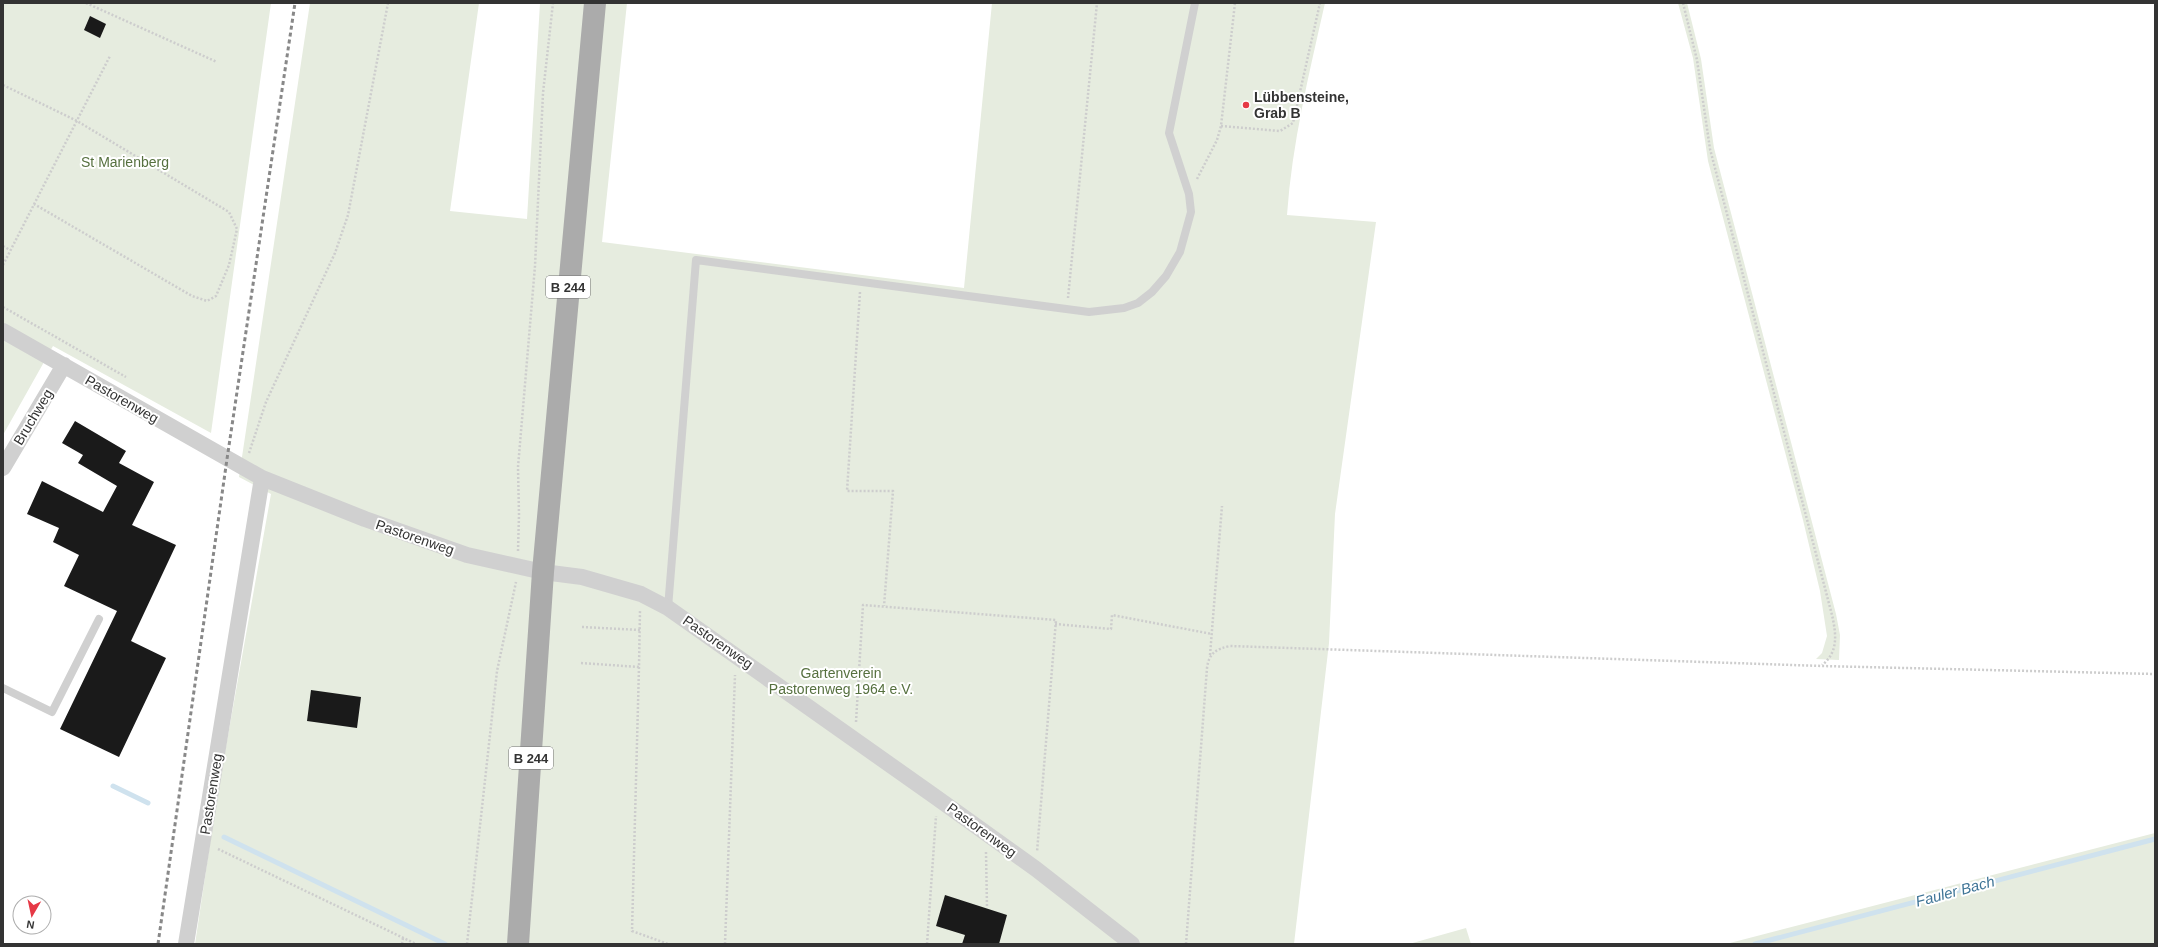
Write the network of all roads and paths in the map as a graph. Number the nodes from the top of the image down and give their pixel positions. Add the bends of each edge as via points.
1 (86, 3) edge
2 (388, 3) edge
3 (553, 3) edge
4 (595, 3) edge
5 (1097, 3) edge
6 (1195, 3) edge
7 (1235, 3) edge
8 (1320, 3) edge
9 (1683, 3) edge
10 (110, 56) dead end
11 (216, 62) dead end
12 (3, 85) edge
13 (77, 121) junction
14 (1221, 126) junction
15 (1189, 194) junction
16 (34, 204) junction
17 (3, 246) edge
18 (10, 250) junction
19 (3, 265) edge
20 (860, 281) junction
21 (3, 307) edge
22 (1067, 309) junction
23 (3, 330) edge
24 (64, 365) junction
25 (126, 377) dead end
26 (3, 468) edge
27 (244, 468) junction
28 (262, 478) junction
29 (1222, 506) dead end
30 (517, 566) junction
31 (543, 572) junction
32 (640, 594) junction
33 (884, 606) junction
34 (668, 608) junction
35 (99, 619) dead end
36 (1055, 624) junction
37 (582, 627) dead end
38 (640, 630) junction
39 (1212, 634) junction
40 (735, 655) junction
41 (1210, 656) junction
42 (581, 663) dead end
43 (1822, 666) junction
44 (639, 667) junction
45 (2155, 674) edge
46 (3, 688) edge
47 (855, 740) junction
48 (937, 798) junction
49 (986, 833) junction
50 (203, 842) junction
51 (1036, 869) junction
52 (987, 908) dead end
53 (403, 938) junction
54 (186, 944) edge
55 (402, 944) edge
56 (416, 944) edge
57 (467, 944) edge
58 (518, 944) edge
59 (668, 944) edge
60 (725, 944) edge
61 (927, 944) edge
62 (1132, 944) edge
63 (1186, 944) edge

1 - 11 path
2 - 27 path via 348,215 335,253 266,402
3 - 30 path via 543,93 535,266 518,467
4 - 31 main road, B 244
5 - 22 path
6 - 15 lane via 1169,133
7 - 14 path
8 - 14 path via 1293,123 1280,131
9 - 43 path via 1697,60 1710,149 1832,615 1836,635 1834,648 1828,661
10 - 13 path
12 - 13 path
13 - 16 path
13 - 16 path via 229,212 237,229 229,264 216,296 207,301 192,296
14 - 15 path via 1217,140
15 - 22 lane via 1191,212 1180,252 1166,276 1152,292 1138,303 1113,310 1090,312
16 - 18 path
17 - 18 path
18 - 19 path
20 - 22 lane
20 - 33 path via 847,491 893,490
20 - 34 lane via 696,260
21 - 25 path
23 - 24 street, Pastorenweg
24 - 26 street, Bruchweg
24 - 27 street, Pastorenweg
27 - 28 street, Pastorenweg
28 - 30 street, Pastorenweg via 426,542 467,555
28 - 50 street, Pastorenweg
29 - 39 path
30 - 31 street, Pastorenweg
30 - 57 path via 516,585 497,671
31 - 32 street, Pastorenweg via 582,577
31 - 58 main road, B 244
32 - 34 street, Pastorenweg
32 - 38 path
33 - 36 path via 1056,620
33 - 47 path via 863,604
34 - 40 street, Pastorenweg
35 - 46 lane via 52,712
36 - 39 path via 1111,630 1112,615
36 - 51 path
37 - 38 path
38 - 44 path
39 - 41 path
40 - 47 street, Pastorenweg
40 - 60 path
41 - 43 path via 1221,648 1237,646
41 - 63 path
42 - 44 path
43 - 45 path
44 - 59 path via 632,931
47 - 48 street, Pastorenweg
48 - 49 street, Pastorenweg
48 - 61 path
49 - 51 street, Pastorenweg
49 - 52 path
50 - 53 path
50 - 54 street, Pastorenweg
51 - 62 street, Pastorenweg
53 - 55 path
53 - 56 path

